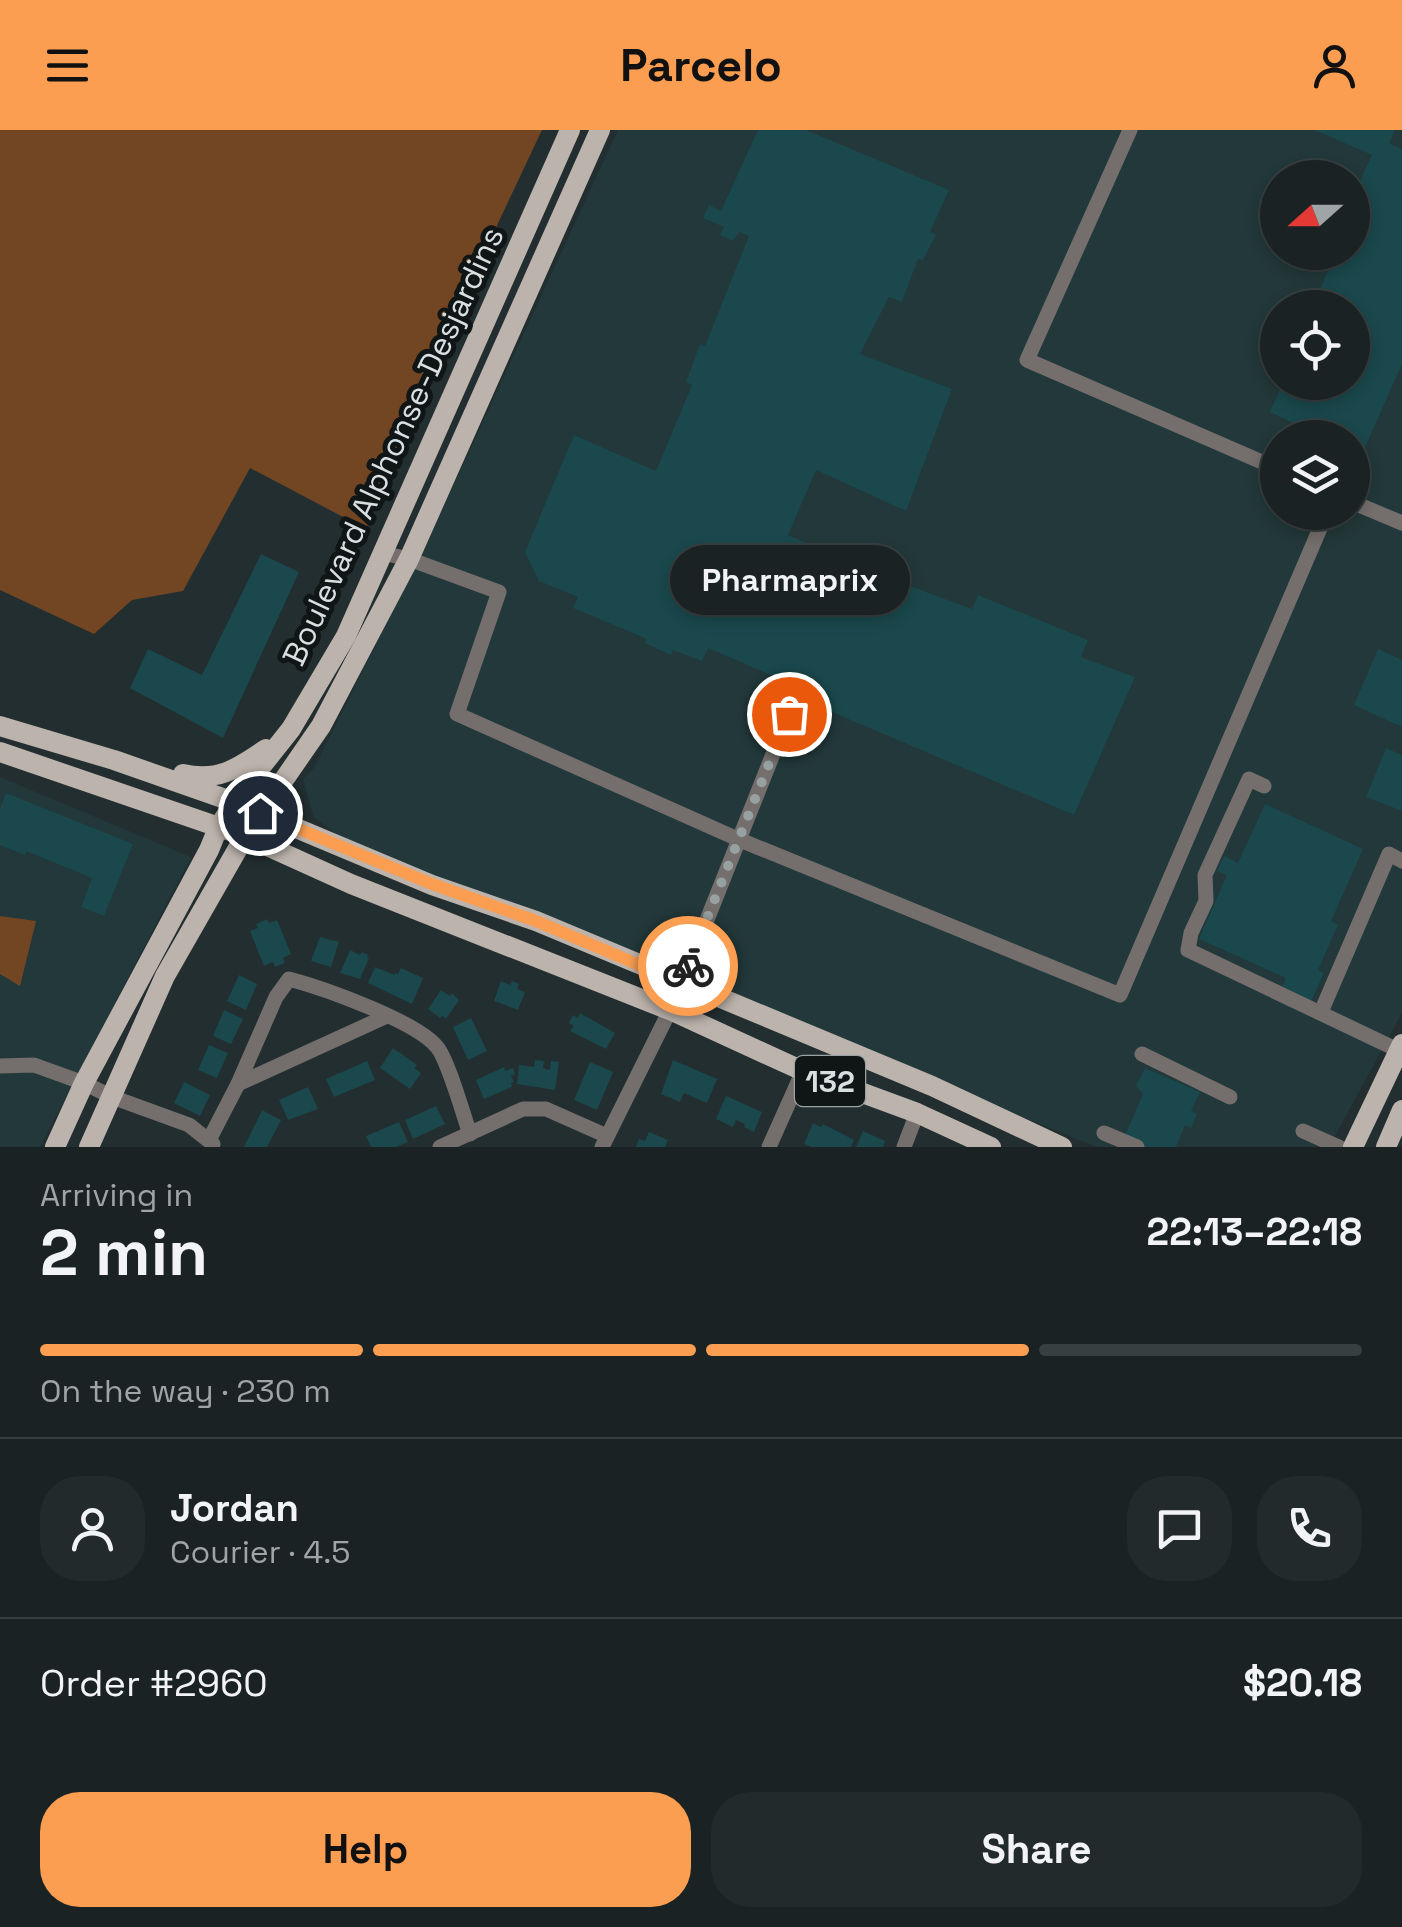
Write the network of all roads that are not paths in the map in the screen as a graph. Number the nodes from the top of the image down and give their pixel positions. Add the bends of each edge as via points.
1 (570, 130) edge
2 (600, 130) edge
3 (1126, 131) edge
4 (1260, 461) edge
5 (1370, 510) edge
6 (1402, 523) edge
7 (1319, 530) edge
8 (382, 553) junction
9 (409, 559) junction
10 (789, 714) dead end
11 (0, 726) edge
12 (292, 729) junction
13 (0, 752) edge
14 (114, 760) junction
15 (1264, 786) dead end
16 (234, 802) junction
17 (260, 813) junction
18 (218, 828) junction
19 (245, 836) junction
20 (740, 840) junction
21 (1402, 861) edge
22 (684, 984) junction
23 (672, 1011) junction
24 (1320, 1012) junction
25 (386, 1016) junction
26 (1401, 1049) edge
27 (1142, 1054) dead end
28 (0, 1066) edge
29 (803, 1071) junction
30 (84, 1083) junction
31 (238, 1084) junction
32 (112, 1097) junction
33 (1230, 1097) dead end
34 (1401, 1113) edge
35 (916, 1114) junction
36 (1304, 1131) dead end
37 (1104, 1133) dead end
38 (470, 1134) junction
39 (604, 1141) edge
40 (212, 1143) edge
41 (55, 1147) edge
42 (89, 1147) edge
43 (440, 1147) edge
44 (769, 1147) edge
45 (904, 1147) edge
46 (991, 1147) edge
47 (1062, 1147) edge
48 (1137, 1147) edge
49 (1339, 1147) edge
50 (1354, 1147) edge
51 (1386, 1147) edge

1 - 8 main road, Boulevard Alphonse-Desjardins
2 - 9 main road, Boulevard Alphonse-Desjardins
3 - 4 street via 1027,360
5 - 6 street
7 - 20 street via 1120,996
8 - 9 street
8 - 12 main road, Boulevard Alphonse-Desjardins via 346,636
9 - 17 main road, Boulevard Alphonse-Desjardins via 321,726
9 - 20 street via 498,592 458,714
10 - 20 street
11 - 14 main road, 132
12 - 14 main road via 248,762 214,777
12 - 16 main road, Boulevard Alphonse-Desjardins
13 - 18 main road, 132
14 - 16 main road, 132
15 - 24 street via 1249,779 1205,875 1206,901 1188,950
16 - 17 main road, 132
16 - 18 main road, Boulevard Alphonse-Desjardins
17 - 19 main road, Boulevard Alphonse-Desjardins
17 - 22 main road, 132
18 - 19 main road, 132
18 - 30 main road, Boulevard Alphonse-Desjardins
19 - 23 main road, 132
19 - 32 main road, Boulevard Alphonse-Desjardins via 165,976
20 - 22 street
21 - 24 street via 1388,854
22 - 23 street
22 - 47 main road, 132
23 - 29 main road, 132
23 - 39 street
24 - 26 street
25 - 31 street
25 - 31 street via 289,979
25 - 38 street via 422,1032 440,1049
26 - 50 main road
27 - 33 street
28 - 30 street via 34,1065
29 - 35 main road, 132
29 - 44 street
30 - 32 street
30 - 41 main road, Boulevard Alphonse-Desjardins
31 - 40 street
32 - 40 street via 189,1125
32 - 42 main road, Boulevard Alphonse-Desjardins
34 - 51 main road
35 - 45 street
35 - 46 main road, 132
36 - 49 street
37 - 48 street
38 - 39 street via 524,1109 546,1109
38 - 43 street

